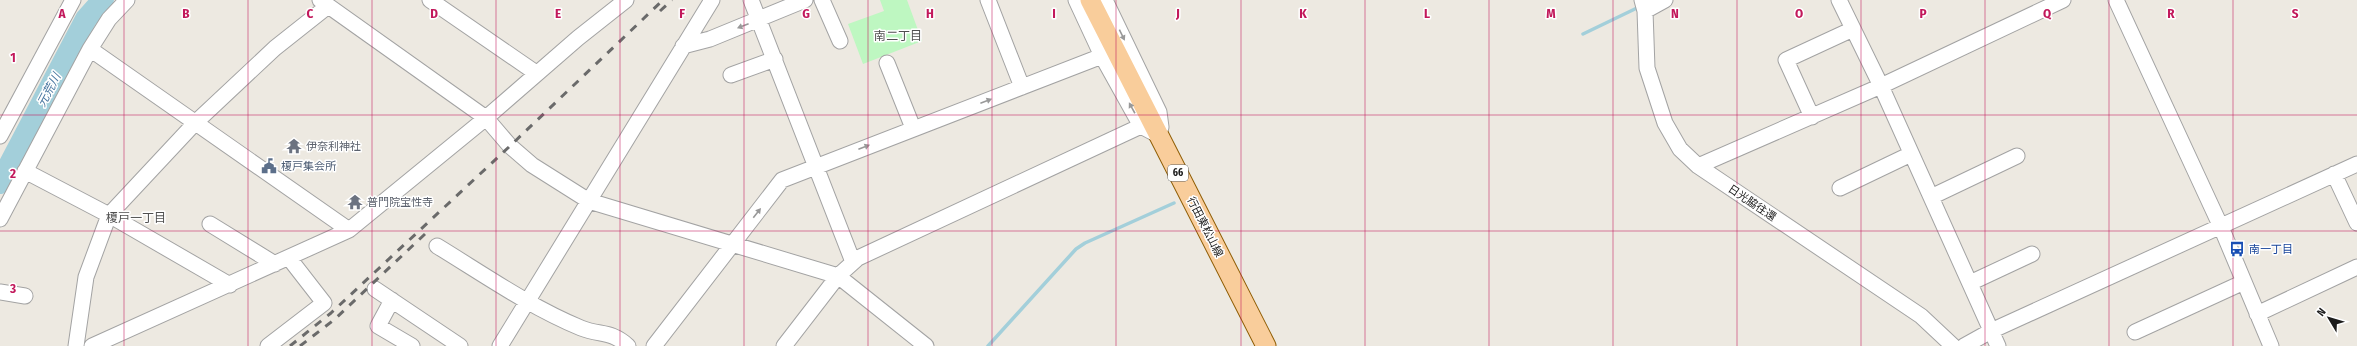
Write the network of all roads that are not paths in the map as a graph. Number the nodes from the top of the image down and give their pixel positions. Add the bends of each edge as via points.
1 (74, 0) edge
2 (126, 0) edge
3 (430, 0) edge
4 (626, 0) edge
5 (712, 0) edge
6 (751, 0) edge
7 (805, 0) edge
8 (822, 0) edge
9 (988, 0) edge
10 (1076, 0) edge
11 (1090, 0) edge
12 (1105, 0) edge
13 (1665, 0) edge
14 (1840, 0) edge
15 (2063, 0) edge
16 (2116, 0) edge
17 (324, 3) edge
18 (1644, 5) edge
19 (760, 20) junction
20 (1853, 29) junction
21 (840, 41) dead end
22 (683, 46) junction
23 (90, 49) junction
24 (1102, 56) junction
25 (775, 59) junction
26 (887, 63) dead end
27 (536, 73) junction
28 (731, 75) dead end
29 (1881, 86) junction
30 (1022, 87) junction
31 (1812, 117) junction
32 (486, 118) junction
33 (195, 123) junction
34 (1142, 126) junction
35 (913, 128) junction
36 (1158, 135) junction
37 (0, 136) edge
38 (1912, 154) junction
39 (2017, 156) dead end
40 (2357, 164) edge
41 (816, 166) junction
42 (1698, 166) junction
43 (25, 171) junction
44 (2334, 174) junction
45 (1840, 188) dead end
46 (1931, 197) junction
47 (589, 201) junction
48 (109, 215) junction
49 (0, 219) edge
50 (2357, 223) edge
51 (210, 224) dead end
52 (2221, 227) junction
53 (349, 230) junction
54 (733, 244) junction
55 (437, 246) dead end
56 (2032, 254) dead end
57 (289, 258) junction
58 (853, 262) junction
59 (275, 264) junction
60 (2357, 267) edge
61 (838, 276) junction
62 (2244, 282) junction
63 (1970, 283) junction
64 (230, 285) junction
65 (376, 289) dead end
66 (0, 292) edge
67 (25, 296) dead end
68 (392, 300) junction
69 (528, 301) junction
70 (2257, 314) junction
71 (1991, 330) junction
72 (2135, 332) dead end
73 (657, 345) edge
74 (76, 346) edge
75 (92, 346) edge
76 (268, 346) edge
77 (412, 346) edge
78 (460, 346) edge
79 (500, 346) edge
80 (628, 346) edge
81 (784, 346) edge
82 (926, 346) edge
83 (1266, 346) edge
84 (1953, 346) edge
85 (1964, 346) edge
86 (1998, 346) edge
87 (2271, 346) edge

1 - 37 street
2 - 23 street via 109,19
3 - 27 street
4 - 27 street
5 - 22 street
6 - 19 street
7 - 19 street
8 - 21 street
9 - 30 street
10 - 24 street
11 - 36 main road, 行田東松山線 / 66
12 -> 36 street via 1159,112 1161,127
13 - 18 street
14 - 20 street
15 - 29 street
16 - 52 street
17 - 32 street
17 - 33 street
18 - 42 street, 日光脇往還 via 1647,68 1665,123 1680,149
19 -> 22 street via 710,39
19 - 25 street
20 - 29 street
20 - 31 street via 1786,60
22 - 47 street
23 - 33 street
23 - 43 street
24 - 30 street
34 -> 24 street
25 - 28 street
25 - 41 street
26 - 35 street
27 - 32 street
29 - 31 street
29 - 38 street
35 -> 30 street
31 - 42 street
32 - 47 street via 514,150 532,165
32 - 53 street
33 - 48 street
33 - 53 street
34 - 36 street
34 - 58 street
41 -> 35 street
36 - 83 main road, 行田東松山線 / 66
38 - 45 street
38 - 46 street
39 - 46 street
40 - 44 street
54 -> 41 street via 782,180
41 - 58 street
42 - 84 street, 日光脇往還 via 1921,316
43 - 48 street
43 - 49 street
44 - 50 street
44 - 52 street
46 - 63 street
47 - 54 street
47 - 69 street
48 - 64 street
48 - 74 street via 86,277
51 - 59 street
52 - 62 street
52 - 71 street
53 - 57 street
54 - 61 street
54 - 73 street
55 - 69 street
56 - 63 street
57 - 59 street
57 - 76 street via 324,303
58 - 61 street
59 - 64 street
60 - 70 street
61 - 81 street
61 - 82 street
62 - 70 street
62 - 72 street
63 - 71 street
64 - 75 street via 166,311
65 - 68 street
66 - 67 street
68 - 77 street via 378,326
68 - 78 street
69 - 79 street
69 - 80 street via 582,328 617,336
70 - 87 street
71 - 85 street
71 - 86 street

